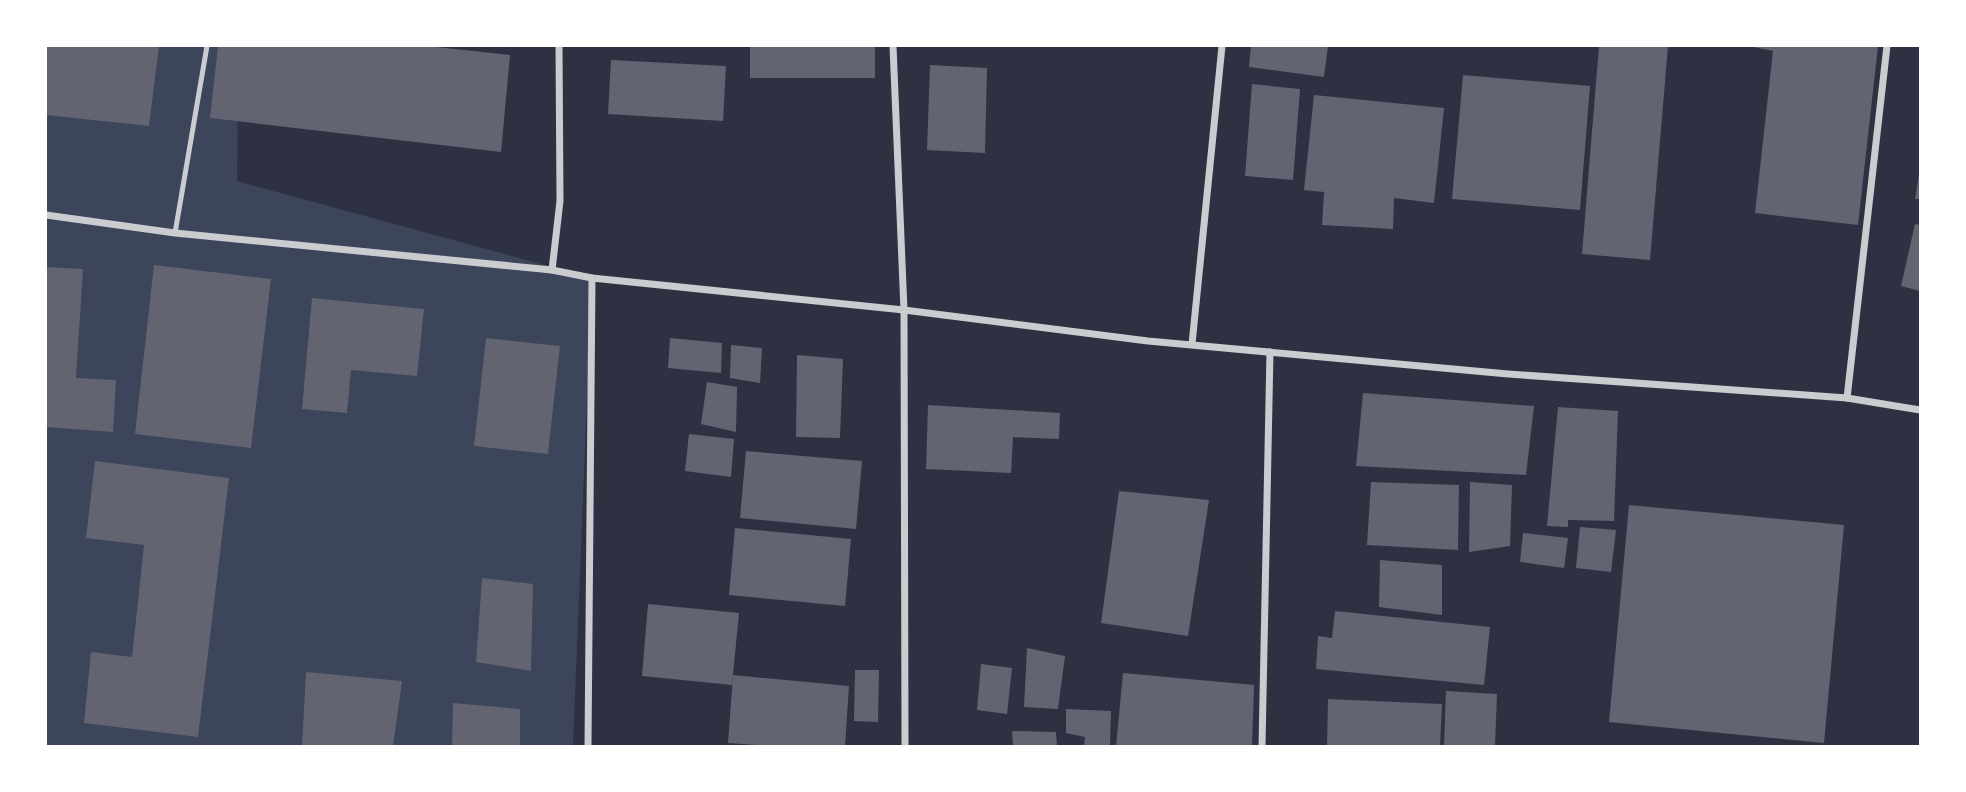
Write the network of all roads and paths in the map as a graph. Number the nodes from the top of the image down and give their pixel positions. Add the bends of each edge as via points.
1 (207, 46) edge
2 (559, 46) edge
3 (893, 46) edge
4 (1222, 46) edge
5 (1887, 46) edge
6 (46, 215) edge
7 (175, 233) junction
8 (552, 270) junction
9 (592, 278) junction
10 (904, 310) junction
11 (1192, 344) junction
12 (1270, 352) junction
13 (1847, 398) junction
14 (1920, 410) edge
15 (588, 747) edge
16 (905, 747) edge
17 (1262, 747) edge

1 - 7 lane
2 - 8 street via 560,201
3 - 10 street
4 - 11 street
5 - 13 street
6 - 7 street
7 - 8 street
8 - 9 street
9 - 10 street
9 - 15 street
10 - 11 street
10 - 16 street
11 - 12 street
12 - 13 street
12 - 17 street
13 - 14 street

